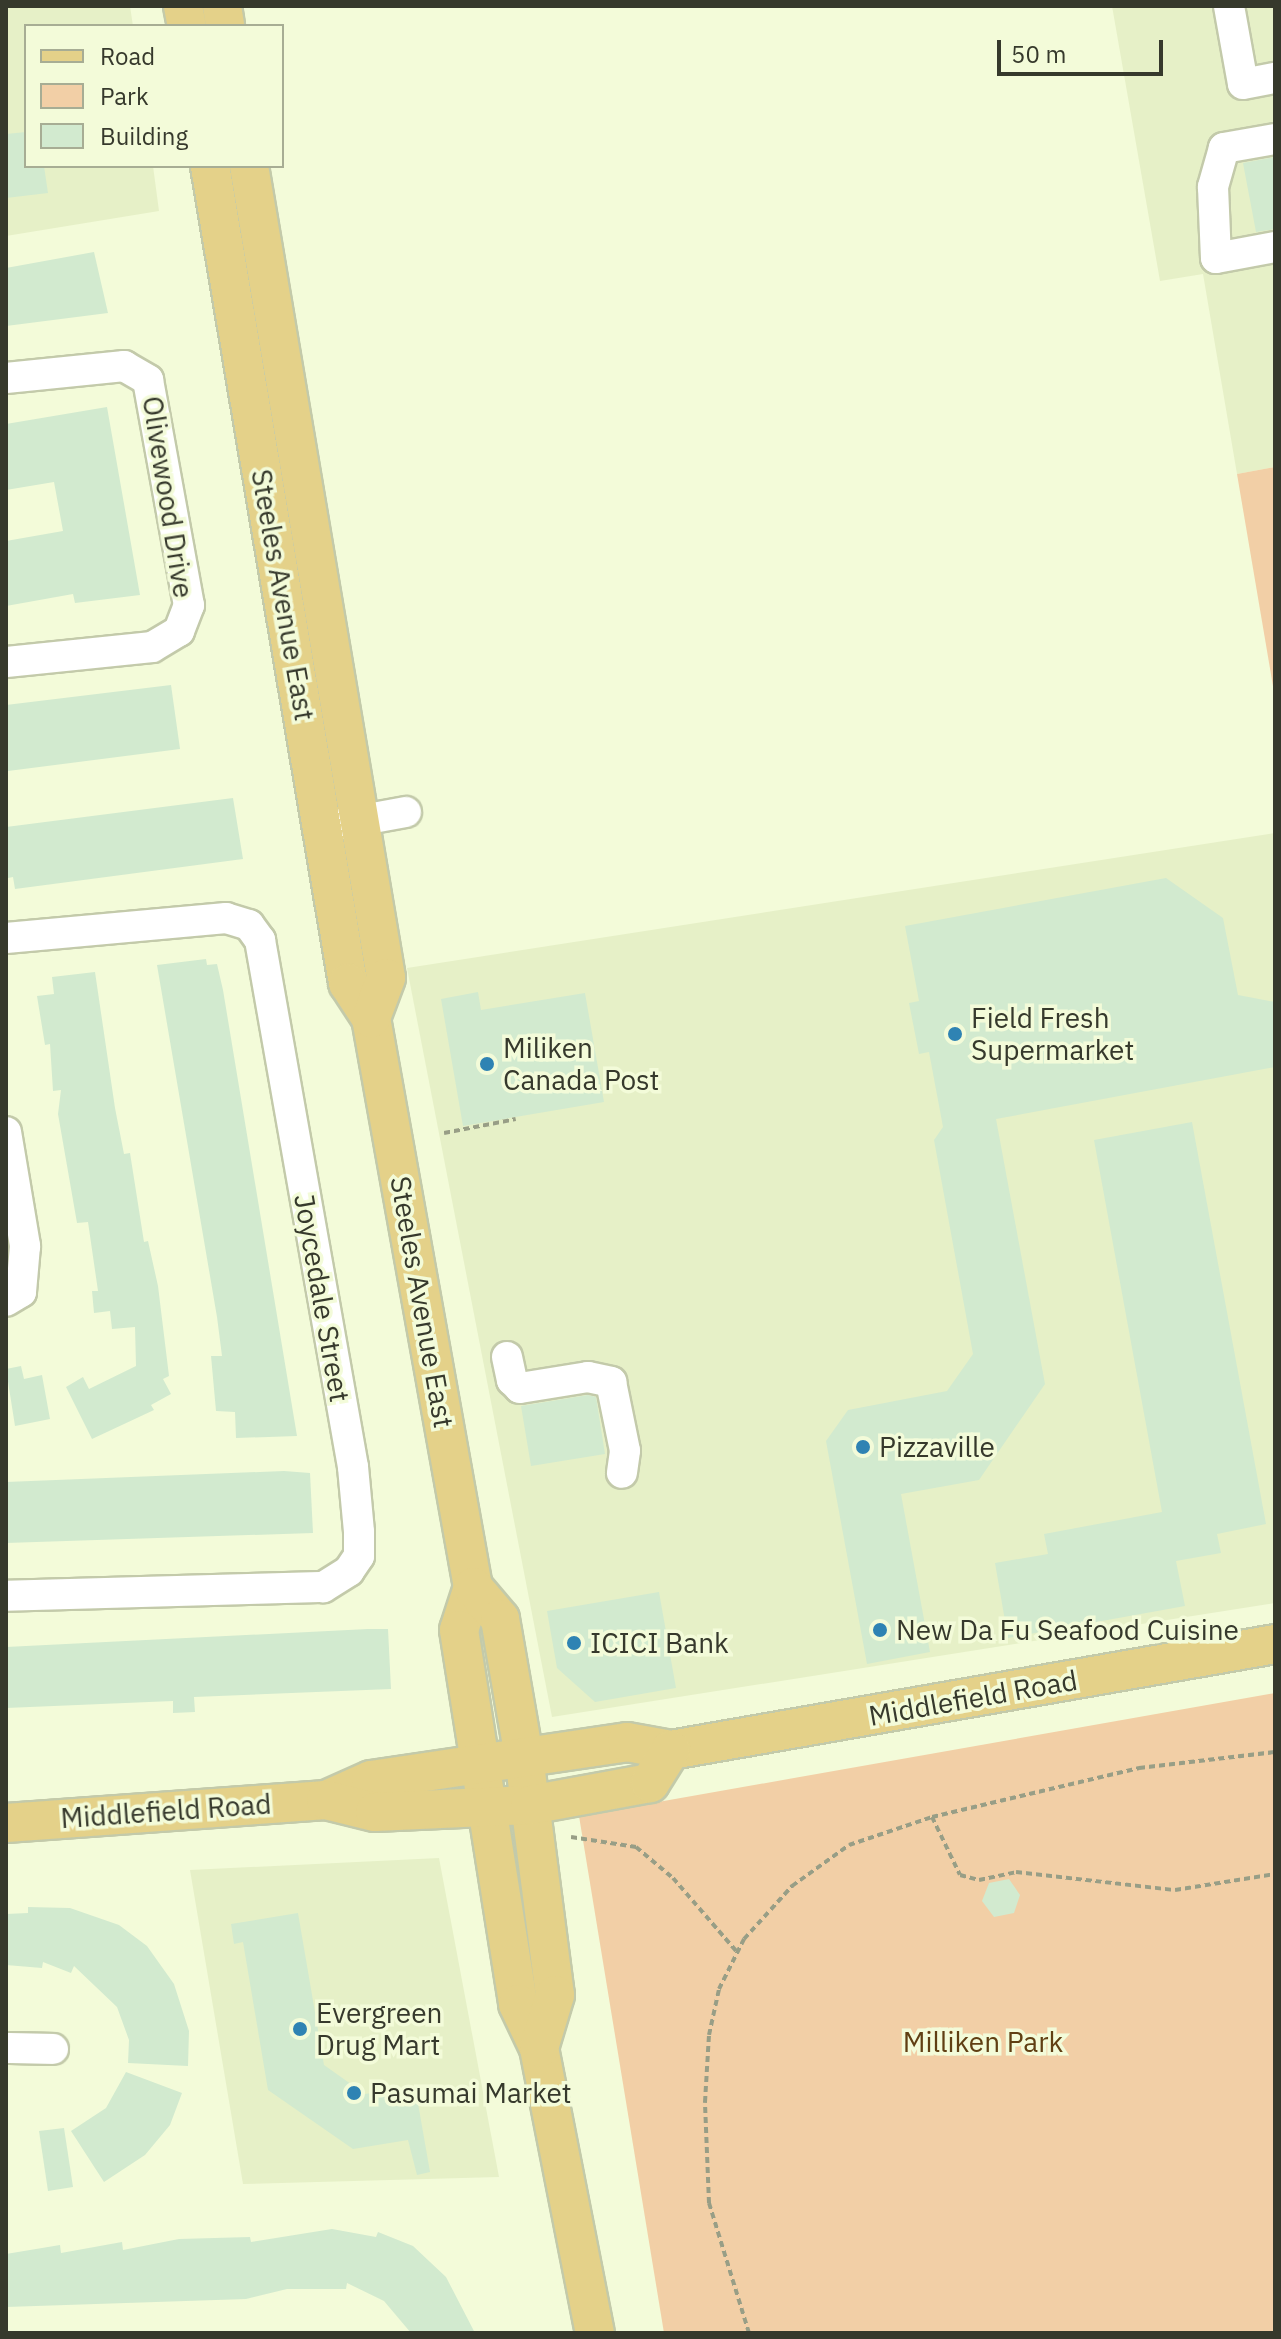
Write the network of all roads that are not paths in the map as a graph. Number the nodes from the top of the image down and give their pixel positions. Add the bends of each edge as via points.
1 (1229, 6) edge
2 (1275, 78) edge
3 (1275, 139) edge
4 (210, 168) edge
5 (249, 168) edge
6 (1275, 247) edge
7 (6, 378) edge
8 (6, 662) edge
9 (406, 812) dead end
10 (359, 821) junction
11 (322, 827) junction
12 (6, 938) edge
13 (371, 1018) junction
14 (6, 1132) edge
15 (6, 1301) edge
16 (507, 1357) dead end
17 (622, 1473) dead end
18 (473, 1587) junction
19 (6, 1596) edge
20 (1275, 1644) edge
21 (671, 1750) junction
22 (524, 1757) junction
23 (483, 1767) junction
24 (326, 1800) junction
25 (530, 1805) junction
26 (489, 1808) junction
27 (6, 1823) edge
28 (6, 2048) edge
29 (539, 2048) junction
30 (53, 2049) dead end
31 (595, 2333) edge

1 - 2 street via 1243,84
3 - 6 street via 1224,148 1213,187 1216,258
4 - 11 main road, Steeles Avenue East
5 - 10 main road, Steeles Avenue East
7 - 8 street, Olivewood Drive via 124,366 148,380 189,605 179,631 152,647
9 - 10 street
10 - 11 street
10 - 13 main road, Steeles Avenue East via 386,978
11 - 13 main road, Steeles Avenue East via 348,983
12 - 19 street, Joycedale Street via 226,918 249,925 260,940 353,1467 359,1532 359,1556 349,1571 323,1587
13 - 18 main road, Steeles Avenue East
14 - 15 street via 25,1246 21,1292
16 - 17 street via 512,1380 520,1388 588,1377 611,1382 625,1451
18 - 22 main road, Steeles Avenue East via 500,1619
18 - 23 main road, Steeles Avenue East via 459,1630
20 - 21 main road, Middlefield Road
21 - 22 main road, Middlefield Road via 627,1742
21 - 25 main road, Middlefield Road via 650,1783
22 - 23 main road, Middlefield Road
22 - 25 main road, Steeles Avenue East
23 - 24 main road, Middlefield Road via 371,1780
23 - 26 main road, Steeles Avenue East
24 - 26 main road, Middlefield Road via 375,1812
24 - 27 main road, Middlefield Road
25 - 26 main road, Middlefield Road
25 - 29 main road, Steeles Avenue East via 555,1995
26 - 29 main road, Steeles Avenue East via 518,2004
28 - 30 street
29 - 31 main road, Steeles Avenue East

